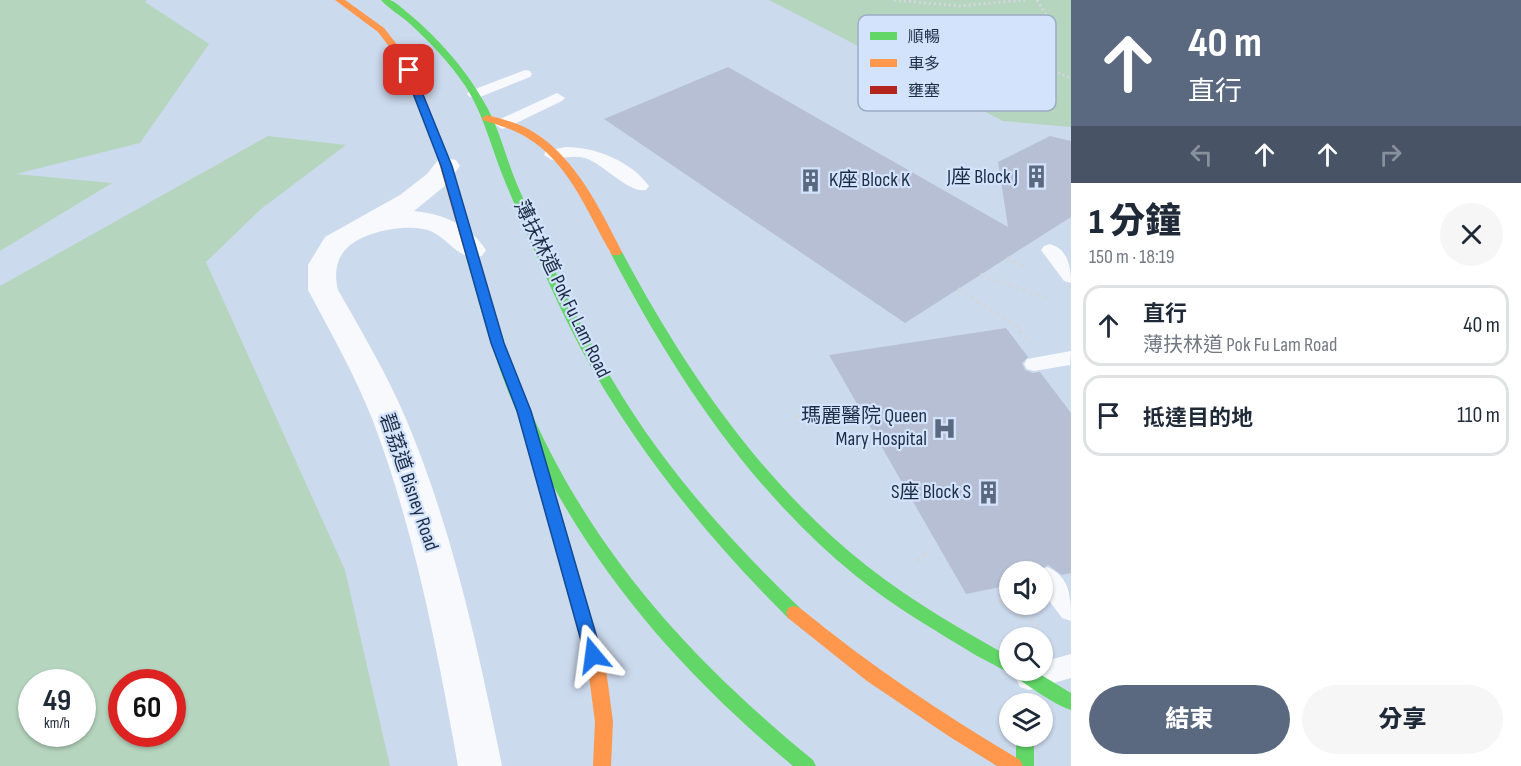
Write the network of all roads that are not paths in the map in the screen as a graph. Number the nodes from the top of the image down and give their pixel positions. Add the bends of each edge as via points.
1 (339, 0) edge
2 (385, 0) edge
3 (525, 74) dead end
4 (475, 94) junction
5 (557, 98) dead end
6 (487, 118) junction
7 (502, 124) junction
8 (552, 156) junction
9 (447, 166) junction
10 (640, 186) dead end
11 (361, 227) junction
12 (472, 250) junction
13 (1050, 250) dead end
14 (1071, 277) edge
15 (1071, 343) edge
16 (1071, 358) edge
17 (1034, 364) dead end
18 (524, 411) junction
19 (1053, 586) edge
20 (1071, 610) edge
21 (999, 663) edge
22 (1071, 666) edge
23 (1053, 670) edge
24 (1029, 681) edge
25 (1071, 702) edge
26 (1025, 747) edge
27 (480, 766) edge
28 (602, 766) edge
29 (807, 766) edge
30 (1014, 766) edge
31 (1025, 766) edge

1 - 9 main road via 380,28 393,43 409,70
2 - 4 main road, 薄扶林道 Pok Fu Lam Road via 433,41
3 - 4 lane
4 - 6 main road, 薄扶林道 Pok Fu Lam Road
5 - 7 lane
6 - 7 main road
6 - 30 main road, 薄扶林道 Pok Fu Lam Road via 499,154 578,330 628,418 668,477 763,584 823,638 933,718
7 - 8 main road via 535,138
8 - 10 lane via 569,150 606,159
8 - 21 main road via 593,209 683,370 789,502 861,570
9 - 11 street, 碧荔道 Bisney Road via 422,194
9 - 12 main road
11 - 12 street via 397,220 434,223 448,229
11 - 27 street, 碧荔道 Bisney Road via 335,243 321,265 320,277 323,290 389,418 414,487 436,555
12 - 18 main road via 498,343
13 - 14 lane
15 - 16 lane
16 - 17 lane
18 - 28 main road via 597,669 604,722
18 - 29 main road via 552,471 590,536 642,609 723,696
19 - 20 lane
22 - 23 lane
24 - 25 main road
26 - 31 main road

